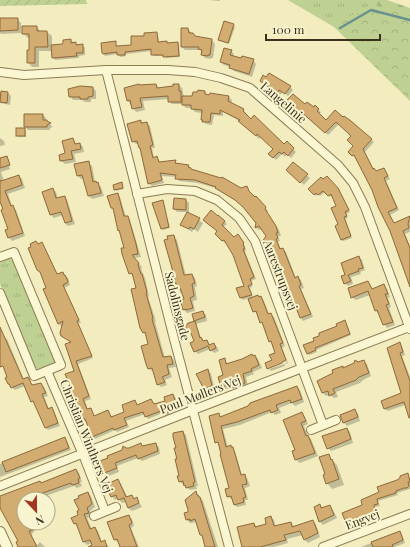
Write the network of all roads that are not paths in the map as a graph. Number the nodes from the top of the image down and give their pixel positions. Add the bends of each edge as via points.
1 (106, 70) junction
2 (0, 72) edge
3 (137, 194) junction
4 (0, 258) edge
5 (0, 293) edge
6 (410, 328) edge
7 (302, 368) junction
8 (47, 371) junction
9 (193, 410) junction
10 (336, 420) dead end
11 (324, 425) junction
12 (311, 430) dead end
13 (82, 454) junction
14 (0, 486) edge
15 (116, 507) dead end
16 (105, 511) junction
17 (410, 514) edge
18 (94, 516) dead end
19 (0, 532) edge
20 (7, 547) edge
21 (229, 547) edge
22 (323, 547) edge

1 - 2 street, Langelinie via 24,75
1 - 3 street, Sadolinsgade
1 - 6 street, Langelinie via 195,72 250,88 338,165 353,183 365,207
3 - 7 street, Aarestrupsvej via 167,189 195,191 217,200 239,218 255,241
3 - 9 street, Sadolinsgade
4 - 8 street, Christian Winthers Vej via 14,252 61,365
5 - 8 street, Christian Winthers Vej via 34,376
6 - 7 street, Poul Møllers Vej
7 - 9 street, Poul Møllers Vej
7 - 11 street, Aarestrupsvej
8 - 13 street, Christian Winthers Vej
9 - 13 street, Poul Møllers Vej
9 - 21 street, Sadolinsgade
10 - 11 street
11 - 12 street
13 - 14 street, Poul Møllers Vej
13 - 16 street, Christian Winthers Vej
15 - 16 street, Christian Winthers Vej
16 - 18 street, Christian Winthers Vej
17 - 22 street, Engvej
19 - 20 street

